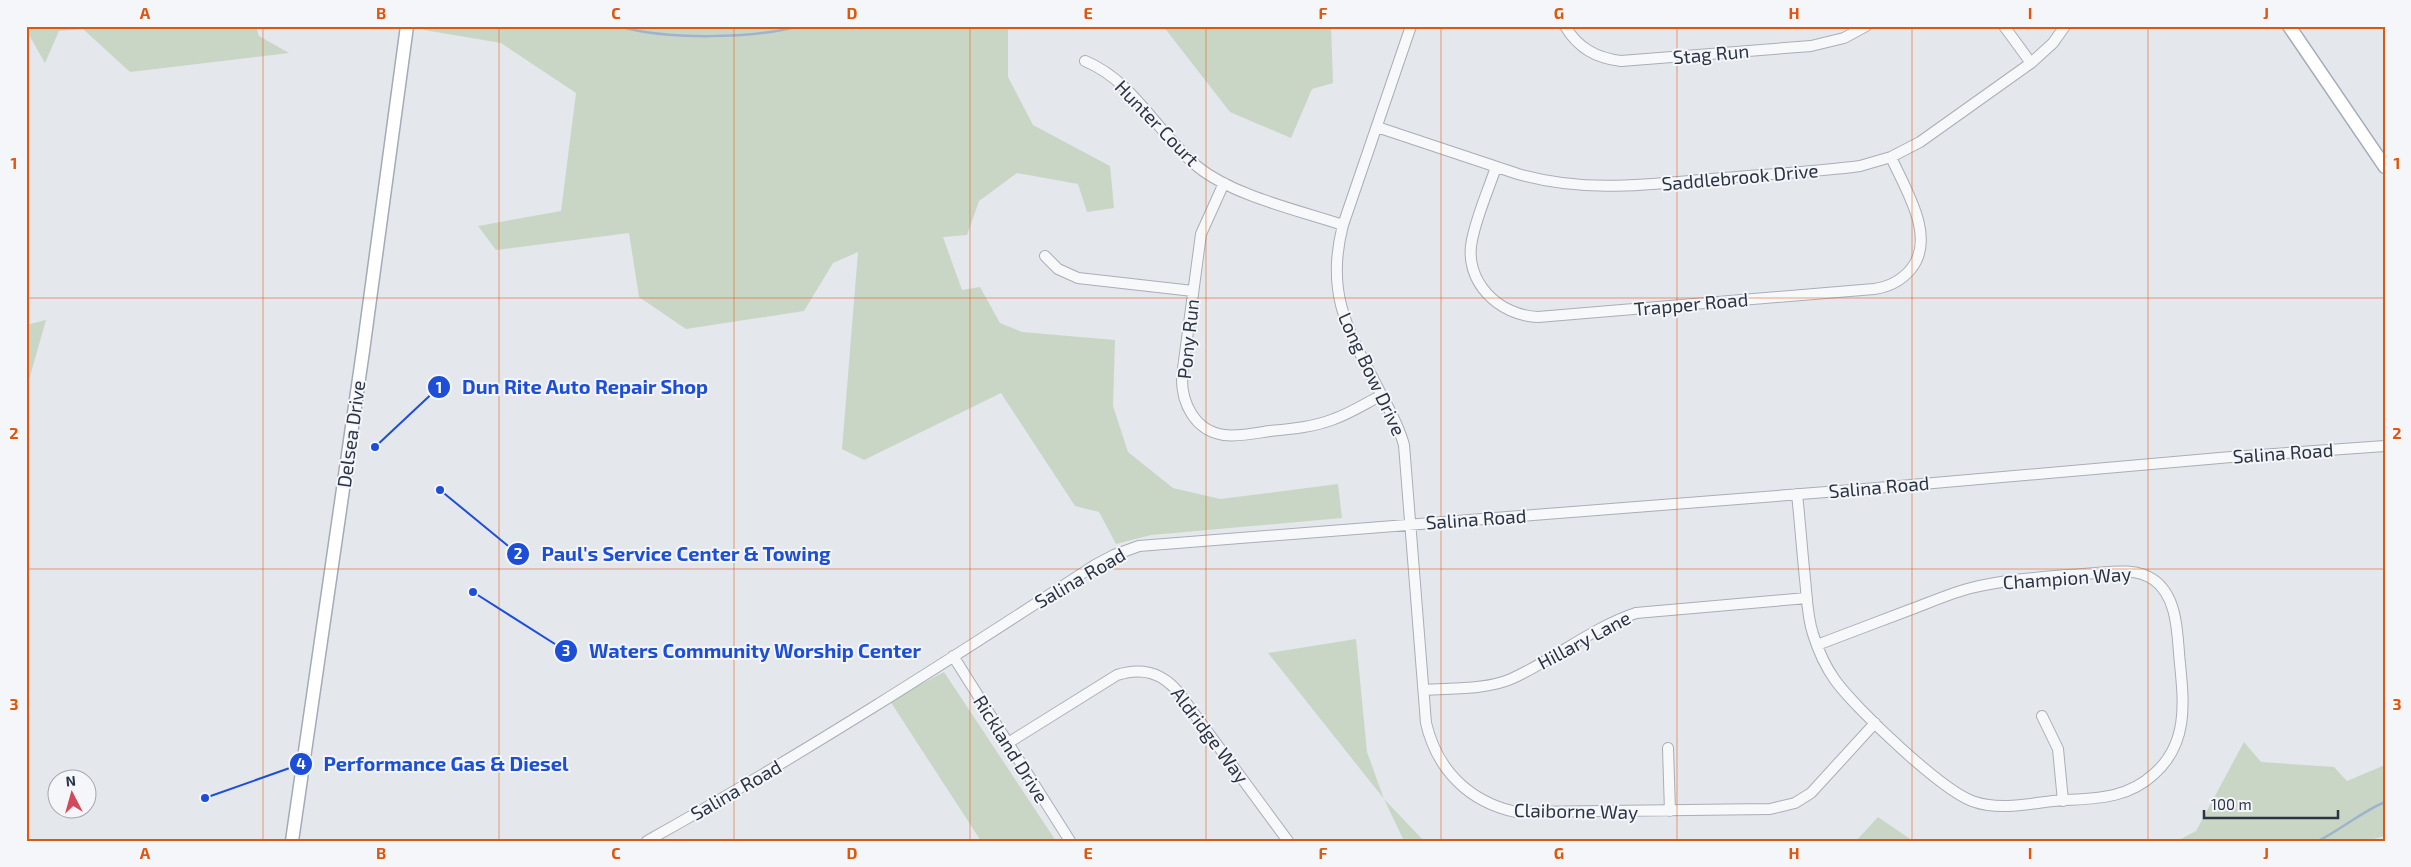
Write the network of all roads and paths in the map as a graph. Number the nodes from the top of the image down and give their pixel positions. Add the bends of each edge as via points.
1 (407, 26) edge
2 (1411, 26) edge
3 (1564, 26) edge
4 (1866, 26) edge
5 (2004, 26) edge
6 (2065, 26) edge
7 (2293, 28) edge
8 (1085, 61) dead end
9 (2031, 63) junction
10 (1377, 127) junction
11 (1891, 157) junction
12 (1496, 167) junction
13 (2385, 167) edge
14 (1224, 184) junction
15 (1342, 225) junction
16 (1045, 256) dead end
17 (1193, 291) junction
18 (1382, 395) junction
19 (2385, 446) edge
20 (1797, 494) junction
21 (1411, 524) junction
22 (1807, 598) junction
23 (1817, 645) junction
24 (953, 656) junction
25 (1424, 690) junction
26 (2042, 716) dead end
27 (1875, 723) junction
28 (1008, 743) junction
29 (1668, 748) dead end
30 (2063, 800) junction
31 (1670, 811) junction
32 (292, 841) edge
33 (647, 841) edge
34 (1070, 841) edge
35 (1288, 841) edge

1 - 32 main road, Delsea Drive
2 - 10 street, Long Bow Drive
3 - 4 street, Stag Run via 1589,52 1621,61 1811,46 1844,38
5 - 9 street
6 - 9 street, Saddlebrook Drive via 2054,43
7 - 13 main road
8 - 14 street, Hunter Court via 1104,68 1119,81 1185,155
9 - 11 street, Saddlebrook Drive via 1920,142
10 - 12 street, Saddlebrook Drive
10 - 15 street, Long Bow Drive
11 - 12 street, Saddlebrook Drive via 1849,167 1605,187 1542,181
11 - 12 street, Trapper Road via 1918,221 1921,237 1916,261 1895,283 1874,289 1538,316 1514,312 1494,301 1484,291 1473,266 1472,239
14 - 15 street, Hunter Court
14 - 17 street, Pony Run via 1201,234
15 - 18 street, Long Bow Drive via 1336,269 1340,306
16 - 17 street via 1058,269 1078,278
17 - 18 street, Pony Run via 1182,376 1183,394 1195,419 1210,430 1226,435 1315,425 1335,419
18 - 21 street, Long Bow Drive via 1404,445
19 - 20 street, Salina Road
20 - 21 street, Salina Road
20 - 22 street, Champion Way
21 - 24 street, Salina Road via 1151,544 1127,550 1095,565
21 - 25 street, Claiborne Way
22 - 23 street, Champion Way
22 - 25 street, Hillary Lane via 1636,613 1615,621 1509,680
23 - 27 street, Champion Way via 1835,679
23 - 30 street, Champion Way via 1954,593 2002,581 2126,571 2154,580 2166,593 2173,609 2184,700 2179,736 2162,767 2132,790 2107,798
24 - 28 street, Rickland Drive
24 - 33 street, Salina Road via 735,792
25 - 31 street, Claiborne Way via 1426,723 1436,754 1457,782 1478,799 1502,809 1529,814
26 - 30 street via 2058,750
27 - 30 street, Champion Way via 1941,782 1967,799 2005,806
27 - 31 street, Claiborne Way via 1820,786 1795,803 1770,809
28 - 34 street, Rickland Drive
28 - 35 street, Aldridge Way via 1117,675 1137,671 1156,674 1167,679 1179,693
29 - 31 street

